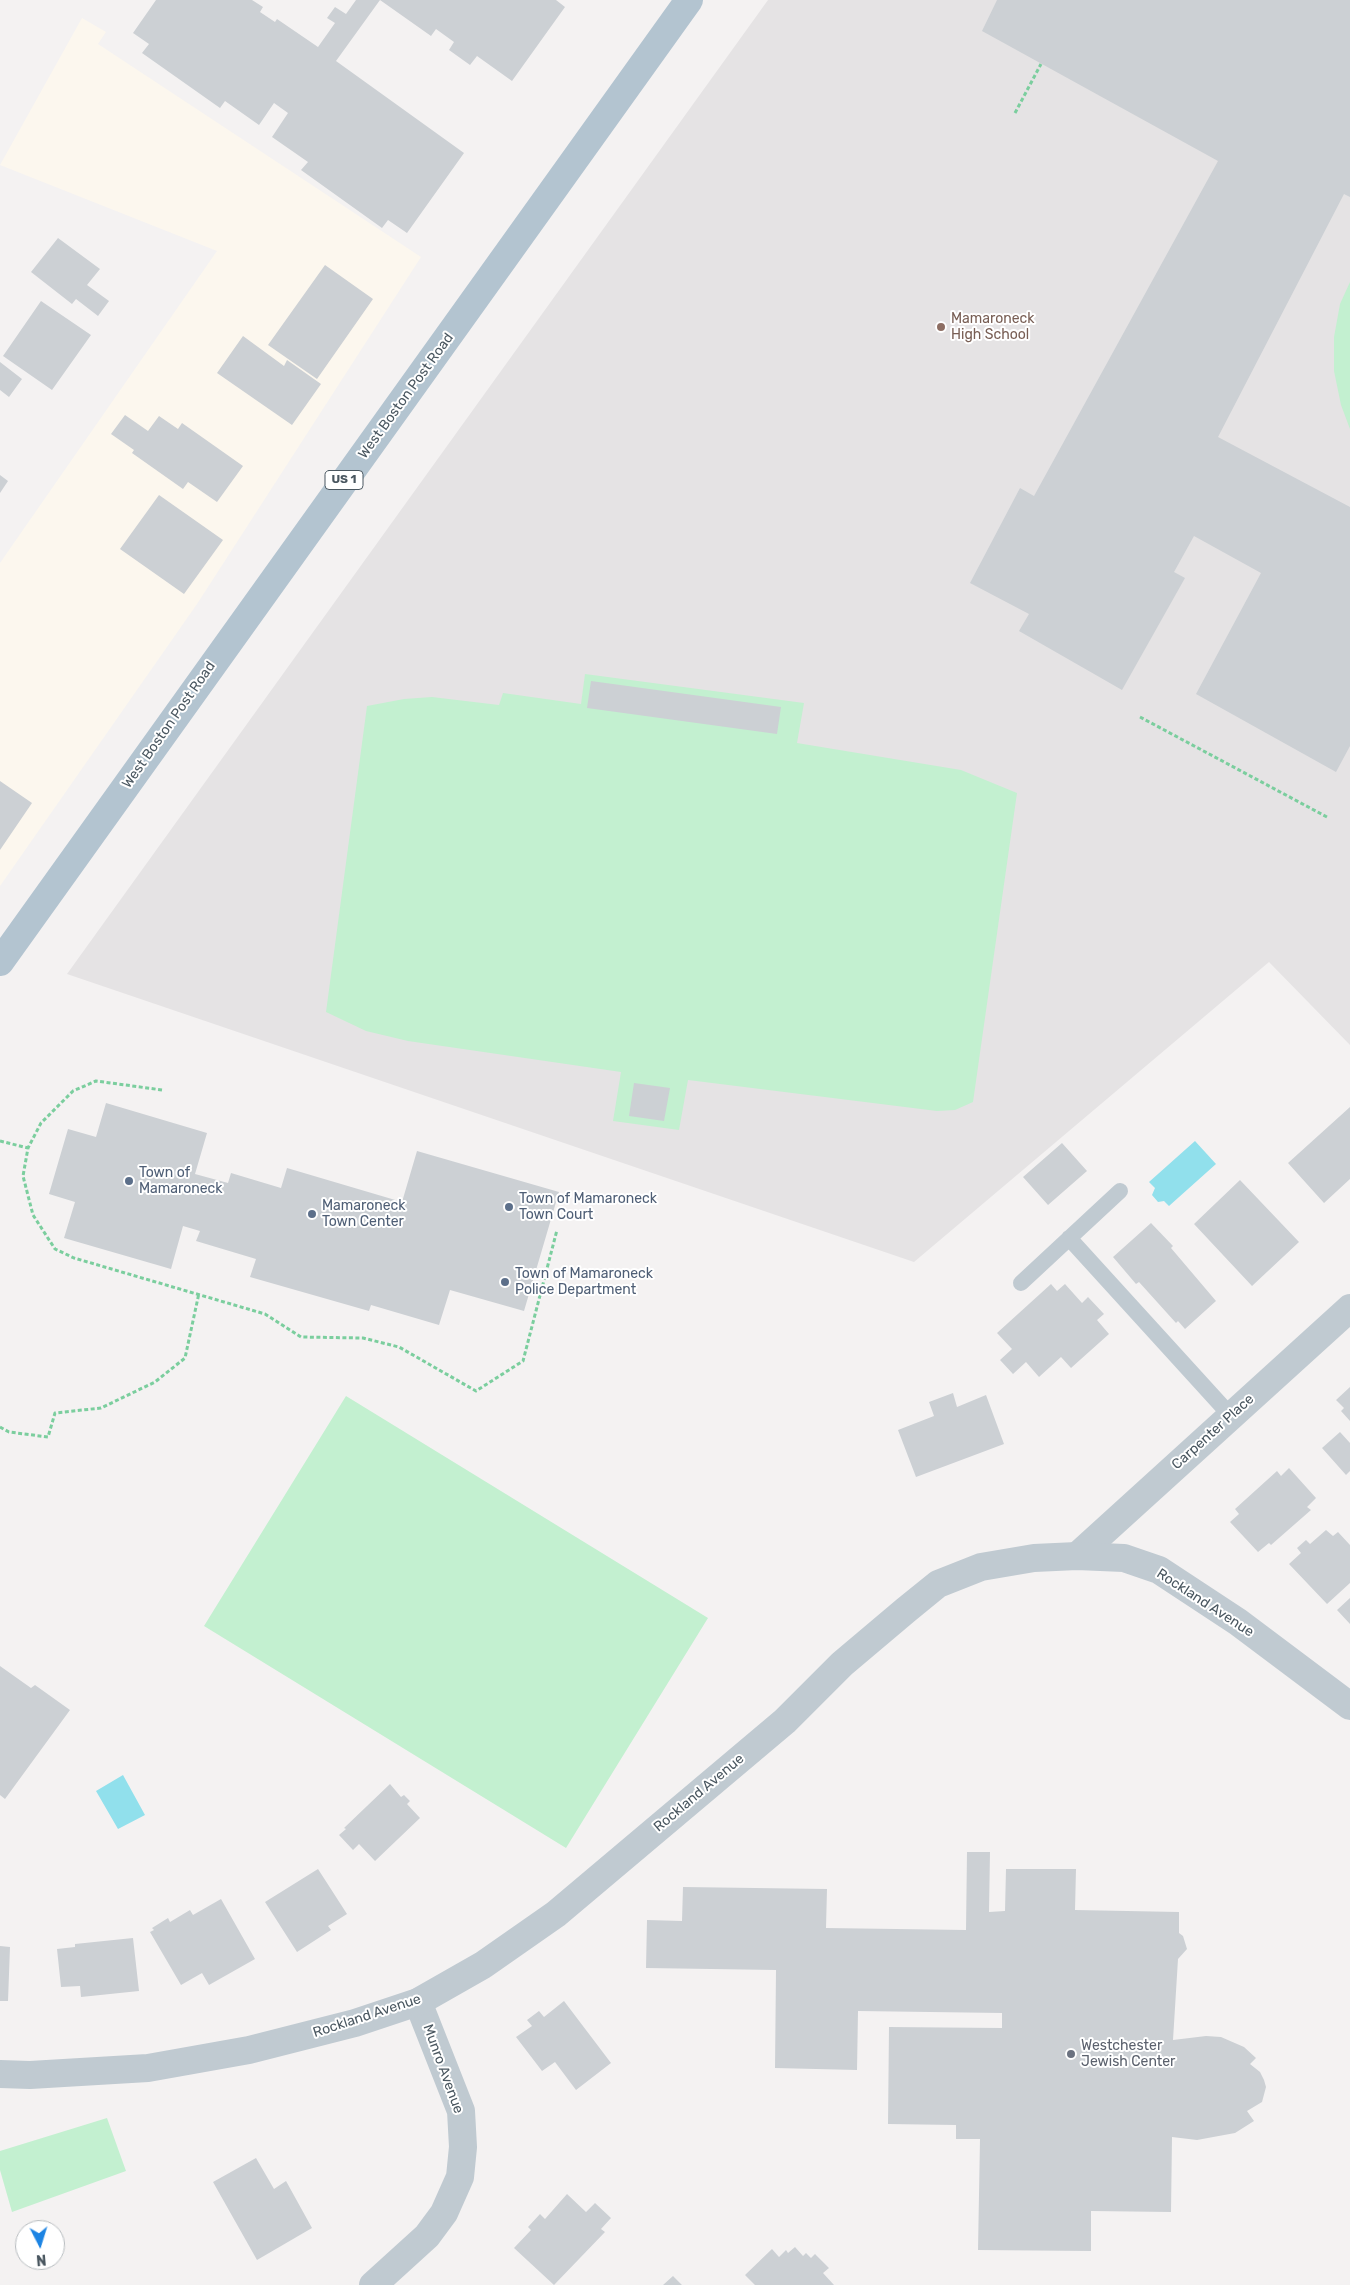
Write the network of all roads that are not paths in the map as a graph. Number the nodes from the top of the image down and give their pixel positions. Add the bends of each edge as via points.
1 (688, 0) edge
2 (0, 962) edge
3 (1120, 1192) dead end
4 (1069, 1238) junction
5 (1022, 1283) dead end
6 (1350, 1308) edge
7 (1231, 1416) junction
8 (1077, 1556) junction
9 (1350, 1706) edge
10 (418, 2002) junction
11 (0, 2074) edge
12 (373, 2285) edge

1 - 2 main road, West Boston Post Road / US 1
3 - 4 lane
4 - 5 lane
4 - 7 lane
6 - 7 street, Carpenter Place
7 - 8 street, Carpenter Place
8 - 9 street, Rockland Avenue via 1124,1558 1159,1570 1238,1622
8 - 10 street, Rockland Avenue via 1034,1558 981,1567 938,1584 842,1664 785,1720 556,1914 482,1965
10 - 11 street, Rockland Avenue via 249,2050 148,2068
10 - 12 street, Munro Avenue via 461,2111 463,2147 460,2177 444,2212 427,2236

